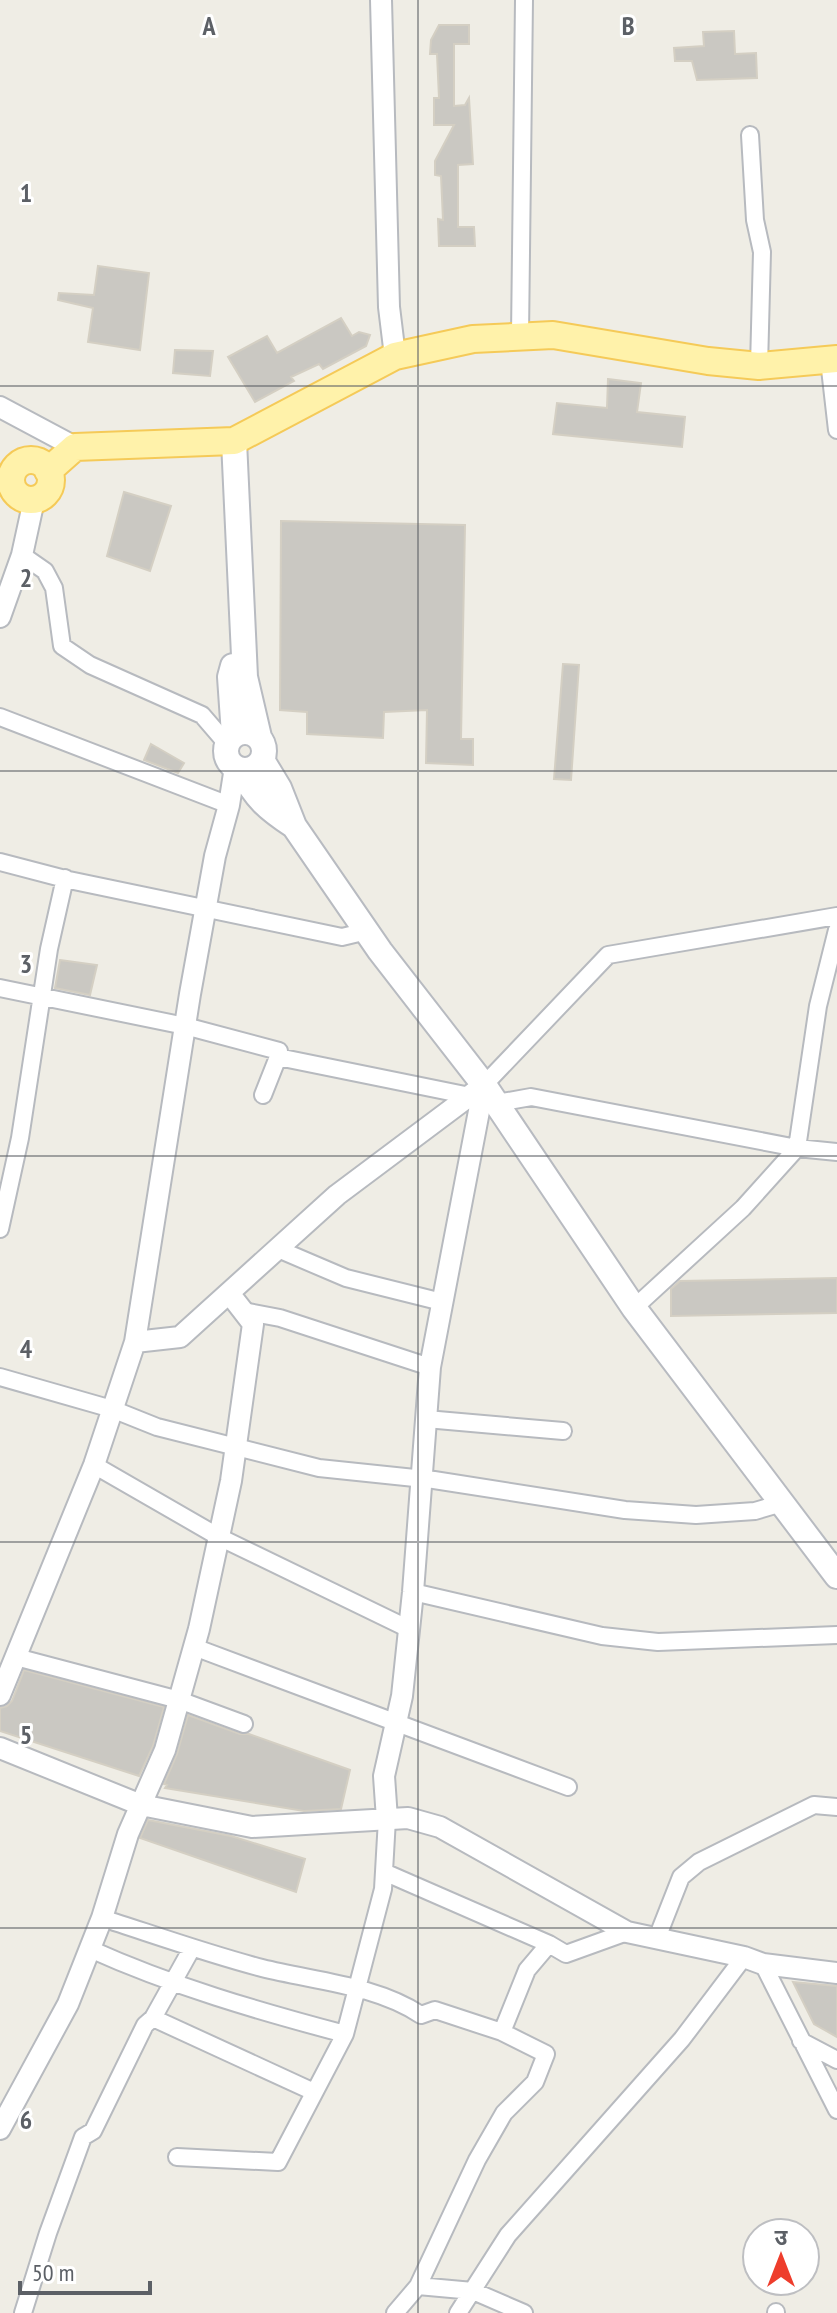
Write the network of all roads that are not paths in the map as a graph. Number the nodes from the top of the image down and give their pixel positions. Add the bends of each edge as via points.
1 (381, 0) edge
2 (524, 0) edge
3 (750, 135) dead end
4 (520, 336) junction
5 (395, 356) junction
6 (833, 360) edge
7 (759, 366) junction
8 (0, 407) edge
9 (837, 430) edge
10 (234, 441) junction
11 (75, 447) junction
12 (48, 471) junction
13 (15, 495) edge
14 (22, 555) junction
15 (0, 617) edge
16 (243, 628) junction
17 (0, 717) edge
18 (231, 740) junction
19 (249, 759) junction
20 (229, 805) junction
21 (0, 862) edge
22 (65, 878) junction
23 (205, 908) junction
24 (837, 916) edge
25 (837, 930) edge
26 (367, 931) junction
27 (0, 988) edge
28 (41, 997) junction
29 (185, 1026) junction
30 (279, 1051) dead end
31 (484, 1094) junction
32 (263, 1095) dead end
33 (797, 1148) junction
34 (837, 1152) edge
35 (0, 1229) edge
36 (278, 1249) junction
37 (229, 1293) junction
38 (442, 1302) junction
39 (634, 1308) junction
40 (243, 1311) junction
41 (135, 1342) junction
42 (430, 1367) junction
43 (0, 1377) edge
44 (112, 1409) junction
45 (426, 1419) junction
46 (563, 1431) dead end
47 (236, 1447) junction
48 (94, 1465) junction
49 (422, 1478) junction
50 (782, 1503) junction
51 (219, 1537) junction
52 (837, 1576) edge
53 (413, 1592) junction
54 (409, 1629) junction
55 (837, 1635) edge
56 (194, 1647) junction
57 (16, 1657) junction
58 (0, 1695) edge
59 (179, 1700) junction
60 (396, 1721) junction
61 (244, 1724) dead end
62 (0, 1748) edge
63 (568, 1787) dead end
64 (141, 1805) junction
65 (837, 1807) edge
66 (387, 1819) junction
67 (384, 1872) junction
68 (102, 1918) junction
69 (627, 1932) junction
70 (657, 1938) junction
71 (549, 1944) junction
72 (192, 1948) junction
73 (90, 1949) junction
74 (753, 1961) junction
75 (837, 1973) edge
76 (173, 1982) junction
77 (357, 1989) junction
78 (153, 2018) junction
79 (502, 2032) junction
80 (345, 2034) junction
81 (801, 2041) junction
82 (837, 2060) edge
83 (314, 2092) junction
84 (837, 2110) edge
85 (0, 2129) edge
86 (177, 2157) dead end
87 (418, 2286) junction
88 (473, 2291) junction
89 (23, 2313) edge
90 (395, 2313) edge
91 (458, 2313) edge
92 (524, 2313) edge

1 - 5 street via 389,307
2 - 4 street
3 - 7 street via 762,252
4 - 5 main road via 473,339
4 - 7 main road via 553,335
5 - 10 main road
6 - 7 main road
6 - 9 street
8 - 11 street
10 - 11 main road
10 - 16 main road
11 - 12 main road
12 - 13 main road via 51,483 40,498
12 - 13 main road via 40,463 25,461 12,472
13 - 14 street
14 - 15 street
14 - 18 street via 45,571 54,588 62,646 90,665 202,715
16 - 18 main road via 230,677
16 - 19 main road
17 - 20 street
18 - 19 main road via 227,757
19 - 20 street
19 - 26 main road via 279,788 294,826
20 - 23 street
21 - 22 street
22 - 23 street
22 - 28 street
23 - 26 street via 342,937
23 - 29 street
24 - 31 street via 608,955
25 - 33 street via 818,1006
26 - 31 main road
27 - 28 street
28 - 29 street
28 - 35 street
29 - 30 street
29 - 41 street
31 - 32 street via 278,1057
31 - 33 street via 531,1097
31 - 36 street via 337,1195
31 - 38 street
31 - 39 main road
33 - 34 street
33 - 39 street via 743,1208
36 - 37 street
36 - 38 street via 346,1278
37 - 40 street
37 - 41 street via 180,1337
38 - 42 street
39 - 50 main road
40 - 42 street
40 - 47 street via 253,1324
41 - 44 street
42 - 45 street
43 - 44 street
44 - 47 street via 157,1427
44 - 48 street
45 - 46 street
45 - 49 street
47 - 49 street via 319,1468
47 - 51 street
48 - 51 street
48 - 57 street
49 - 50 street via 625,1510 696,1515 755,1511
49 - 53 street
50 - 52 main road
51 - 54 street
51 - 56 street
53 - 54 street
53 - 55 street via 616,1638 658,1642
54 - 60 street
56 - 59 street
56 - 60 street
57 - 58 street
57 - 59 street
59 - 61 street
59 - 64 street
60 - 63 street
60 - 66 street via 384,1776
62 - 64 street
64 - 66 street via 252,1827
64 - 68 street
65 - 70 street via 814,1805 699,1862 681,1877
66 - 67 street
66 - 69 street via 408,1818 440,1827
67 - 71 street
67 - 77 street
68 - 72 street
68 - 73 street
69 - 70 street
69 - 71 street via 566,1954
70 - 74 street
71 - 79 street via 527,1970
72 - 76 street
72 - 77 street
73 - 76 street
73 - 85 street via 68,2004
74 - 75 street
74 - 81 street
74 - 88 street via 508,2235
76 - 78 street
76 - 80 street
77 - 79 street via 403,2003 421,2015 435,2010
77 - 80 street
78 - 83 street
78 - 89 street via 93,2131 83,2137
79 - 87 street via 546,2054 535,2082 504,2113 477,2160
80 - 83 street
81 - 82 street
81 - 84 street
83 - 86 street via 278,2162
87 - 88 street
87 - 90 street
88 - 91 street
88 - 92 street

